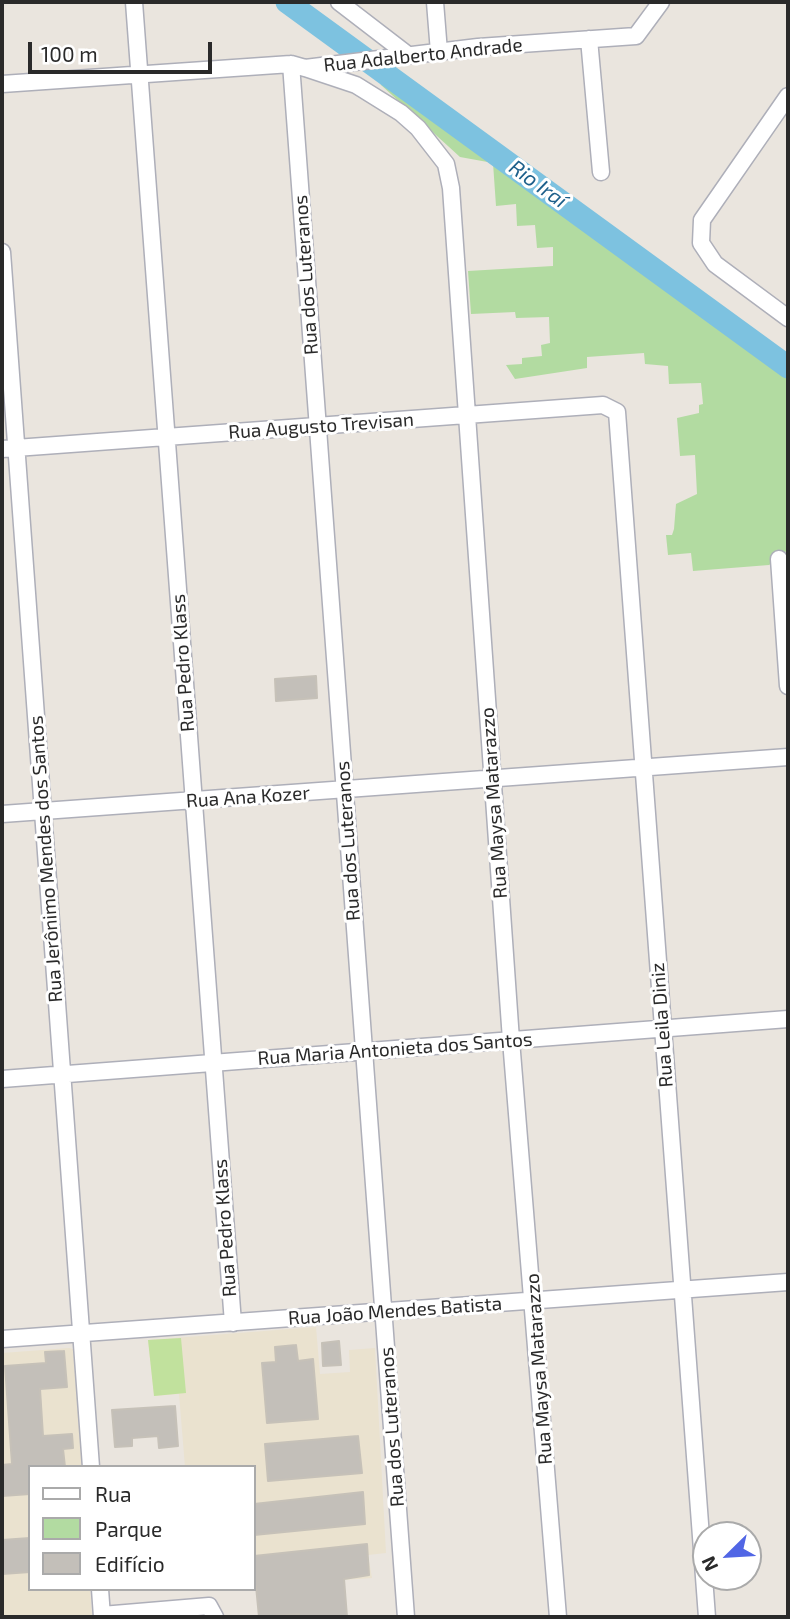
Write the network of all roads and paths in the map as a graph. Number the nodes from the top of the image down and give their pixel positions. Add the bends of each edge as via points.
1 (134, 2) edge
2 (339, 2) edge
3 (435, 2) edge
4 (661, 2) edge
5 (589, 39) junction
6 (439, 52) junction
7 (408, 55) junction
8 (298, 66) junction
9 (140, 74) junction
10 (2, 84) edge
11 (788, 96) edge
12 (601, 172) dead end
13 (2, 252) edge
14 (788, 318) edge
15 (467, 415) junction
16 (317, 426) junction
17 (620, 433) joint
18 (166, 437) junction
19 (9, 449) edge
20 (779, 559) dead end
21 (788, 686) edge
22 (788, 757) edge
23 (645, 768) junction
24 (492, 778) junction
25 (344, 790) junction
26 (193, 802) junction
27 (43, 811) junction
28 (2, 814) edge
29 (788, 1019) edge
30 (662, 1028) junction
31 (511, 1040) junction
32 (363, 1051) junction
33 (213, 1063) junction
34 (61, 1075) junction
35 (2, 1079) edge
36 (788, 1282) edge
37 (682, 1290) junction
38 (534, 1301) junction
39 (383, 1312) junction
40 (233, 1323) junction
41 (81, 1334) junction
42 (2, 1339) edge
43 (91, 1465) edge
44 (100, 1591) edge
45 (102, 1616) edge
46 (215, 1617) edge
47 (406, 1617) edge
48 (558, 1617) edge
49 (707, 1617) edge

1 - 9 street, Rua Pedro Klass
2 - 7 street
3 - 6 street
4 - 5 street, Rua Adalberto Andrade via 636,36
5 - 6 street, Rua Adalberto Andrade
5 - 12 street
6 - 7 street, Rua Adalberto Andrade
7 - 8 street, Rua Adalberto Andrade
8 - 9 street, Rua Adalberto Andrade
8 - 15 street, Rua Maysa Matarazzo via 356,85 401,113 446,164
8 - 16 street, Rua dos Luteranos
9 - 10 street, Rua Adalberto Andrade
9 - 18 street, Rua Pedro Klass
11 - 14 street via 702,220 701,243 715,264
13 - 19 street, Rua Jerônimo Mendes dos Santos
15 - 16 street, Rua Augusto Trevisan
15 - 17 street, Rua Augusto Trevisan via 603,405 617,412
15 - 24 street, Rua Maysa Matarazzo
16 - 18 street, Rua Augusto Trevisan
16 - 25 street, Rua dos Luteranos
17 - 23 street, Rua Leila Diniz
18 - 19 street, Rua Augusto Trevisan
18 - 26 street, Rua Pedro Klass
19 - 27 street, Rua Jerônimo Mendes dos Santos
20 - 21 street
22 - 23 street, Rua Ana Kozer
23 - 24 street, Rua Ana Kozer
23 - 30 street, Rua Leila Diniz
24 - 25 street, Rua Ana Kozer
24 - 31 street, Rua Maysa Matarazzo
25 - 26 street, Rua Ana Kozer
25 - 32 street, Rua dos Luteranos
26 - 27 street, Rua Ana Kozer
26 - 33 street, Rua Pedro Klass
27 - 28 street, Rua Ana Kozer
27 - 34 street, Rua Jerônimo Mendes dos Santos
29 - 30 street, Rua Maria Antonieta dos Santos
30 - 31 street, Rua Maria Antonieta dos Santos
30 - 37 street, Rua Leila Diniz
31 - 32 street, Rua Maria Antonieta dos Santos
31 - 38 street, Rua Maysa Matarazzo
32 - 33 street, Rua Maria Antonieta dos Santos
32 - 39 street, Rua dos Luteranos
33 - 34 street, Rua Maria Antonieta dos Santos
33 - 40 street, Rua Pedro Klass
34 - 35 street, Rua Maria Antonieta dos Santos
34 - 41 street, Rua Jerônimo Mendes dos Santos
36 - 37 street, Rua João Mendes Batista
37 - 38 street, Rua João Mendes Batista
37 - 49 street, Rua Leila Diniz
38 - 39 street, Rua João Mendes Batista
38 - 48 street, Rua Maysa Matarazzo
39 - 40 street, Rua João Mendes Batista
39 - 47 street, Rua dos Luteranos
40 - 41 street, Rua João Mendes Batista
41 - 42 street, Rua João Mendes Batista
41 - 43 street, Rua Jerônimo Mendes dos Santos
44 - 45 street
45 - 46 street via 209,1606

